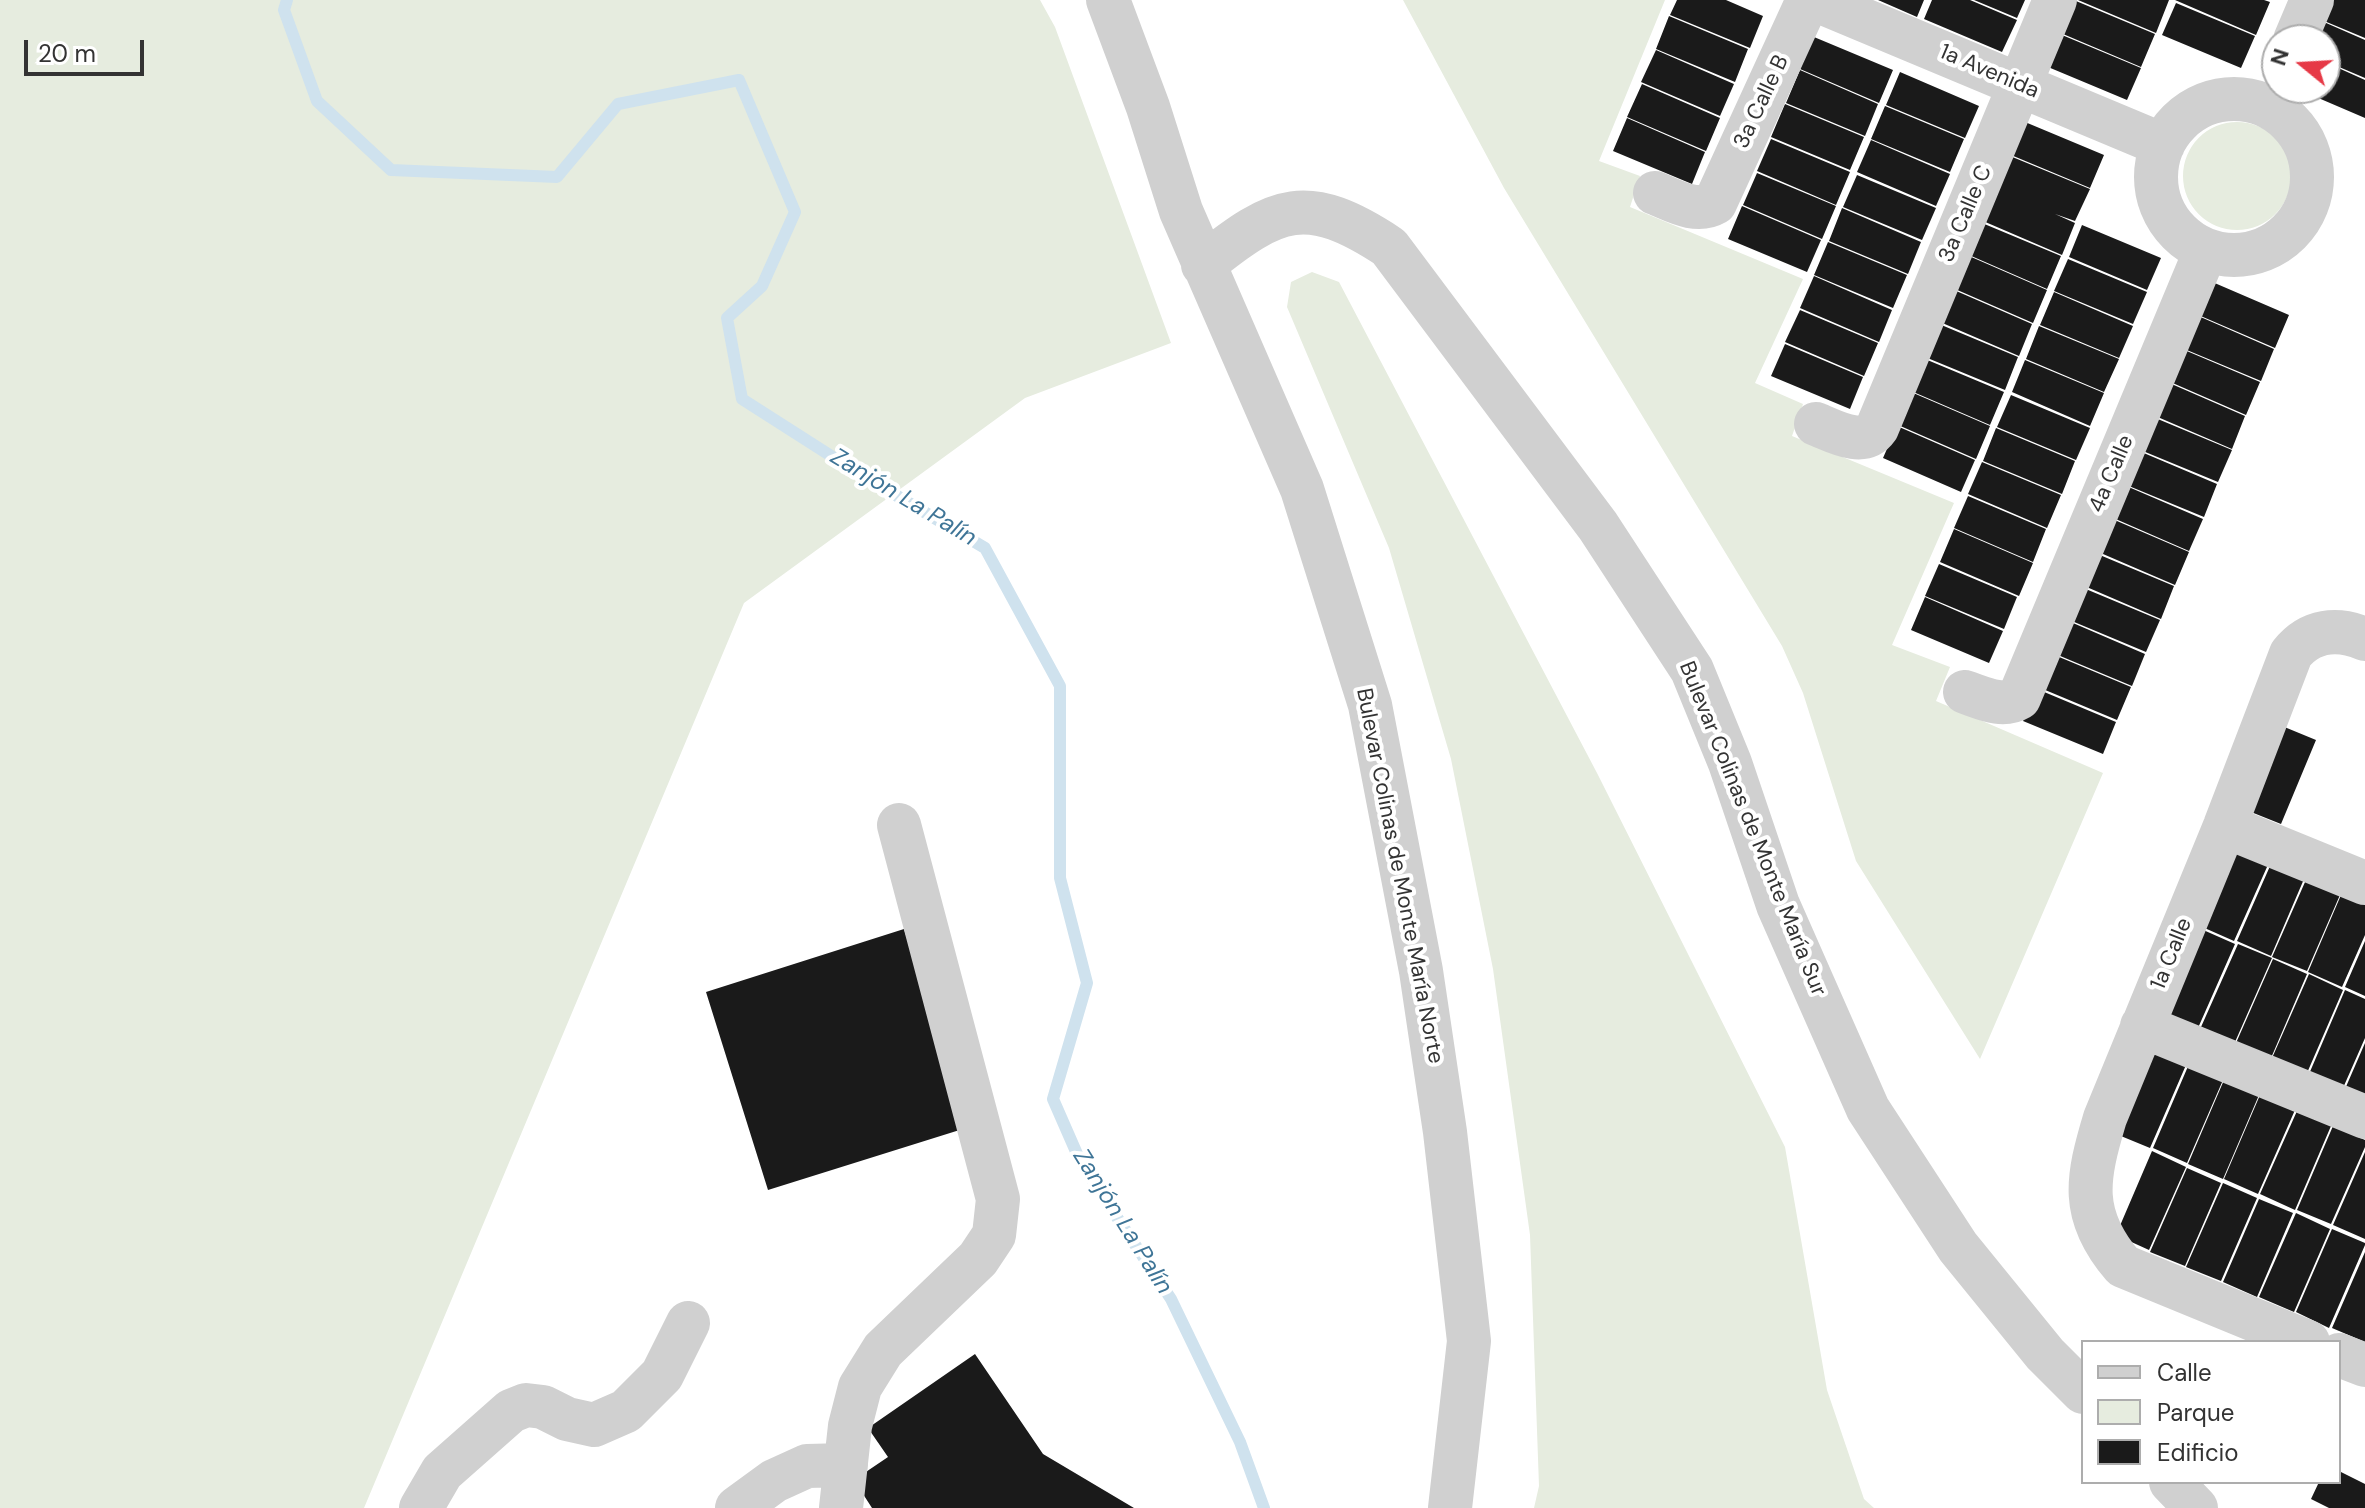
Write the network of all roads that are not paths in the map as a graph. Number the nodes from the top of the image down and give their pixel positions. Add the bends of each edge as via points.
1 (1108, 0) edge
2 (1808, 0) edge
3 (1816, 0) edge
4 (2055, 0) edge
5 (2312, 0) edge
6 (2302, 24) edge
7 (2019, 85) junction
8 (2261, 96) edge
9 (2278, 104) edge
10 (2163, 145) junction
11 (1655, 193) dead end
12 (2206, 250) junction
13 (1203, 265) junction
14 (1816, 424) dead end
15 (2365, 639) edge
16 (1965, 692) dead end
17 (899, 825) dead end
18 (2225, 826) junction
19 (2365, 883) edge
20 (2142, 1026) junction
21 (2365, 1117) edge
22 (688, 1323) dead end
23 (2303, 1340) edge
24 (2341, 1356) edge
25 (2365, 1365) edge
26 (2081, 1390) edge
27 (846, 1465) junction
28 (2173, 1484) edge
29 (421, 1508) edge
30 (737, 1508) edge
31 (841, 1508) edge
32 (1450, 1508) edge
33 (2196, 1508) edge

1 - 13 street, Bulevar Colinas de Monte María Norte
2 - 11 street, 3a Calle B via 1715,203 1692,207
3 - 7 street, 1a Avenida
4 - 7 street, 3a Calle C
5 - 6 street
7 - 10 street, 1a Avenida
7 - 14 street, 3a Calle C via 1877,428 1862,438
8 - 10 street via 2213,102 2188,114
9 - 12 street via 2305,146 2311,173 2302,214 2284,236 2261,250 2233,255
10 - 12 street via 2156,170 2162,207 2184,237
12 - 16 street, 4a Calle via 2019,698 2006,703
13 - 26 street, Bulevar Colinas de Monte María Sur via 1253,230 1299,211 1333,218 1389,247 1598,526 1692,670 1778,905 1868,1109 1958,1247
13 - 32 street, Bulevar Colinas de Monte María Norte via 1302,489 1370,705 1421,971 1469,1341
15 - 18 street, 1a Calle via 2321,632 2291,654
17 - 27 street via 998,1199 994,1235 978,1259 883,1350 860,1387
18 - 19 street
18 - 20 street, 1a Calle
20 - 21 street
20 - 23 street, 1a Calle via 2091,1164 2090,1196 2104,1244 2123,1266
22 - 29 street via 662,1375 626,1411 594,1425 543,1407 526,1405 511,1411 442,1472
24 - 25 street
27 - 30 street via 807,1466 774,1481
27 - 31 street
28 - 33 street

